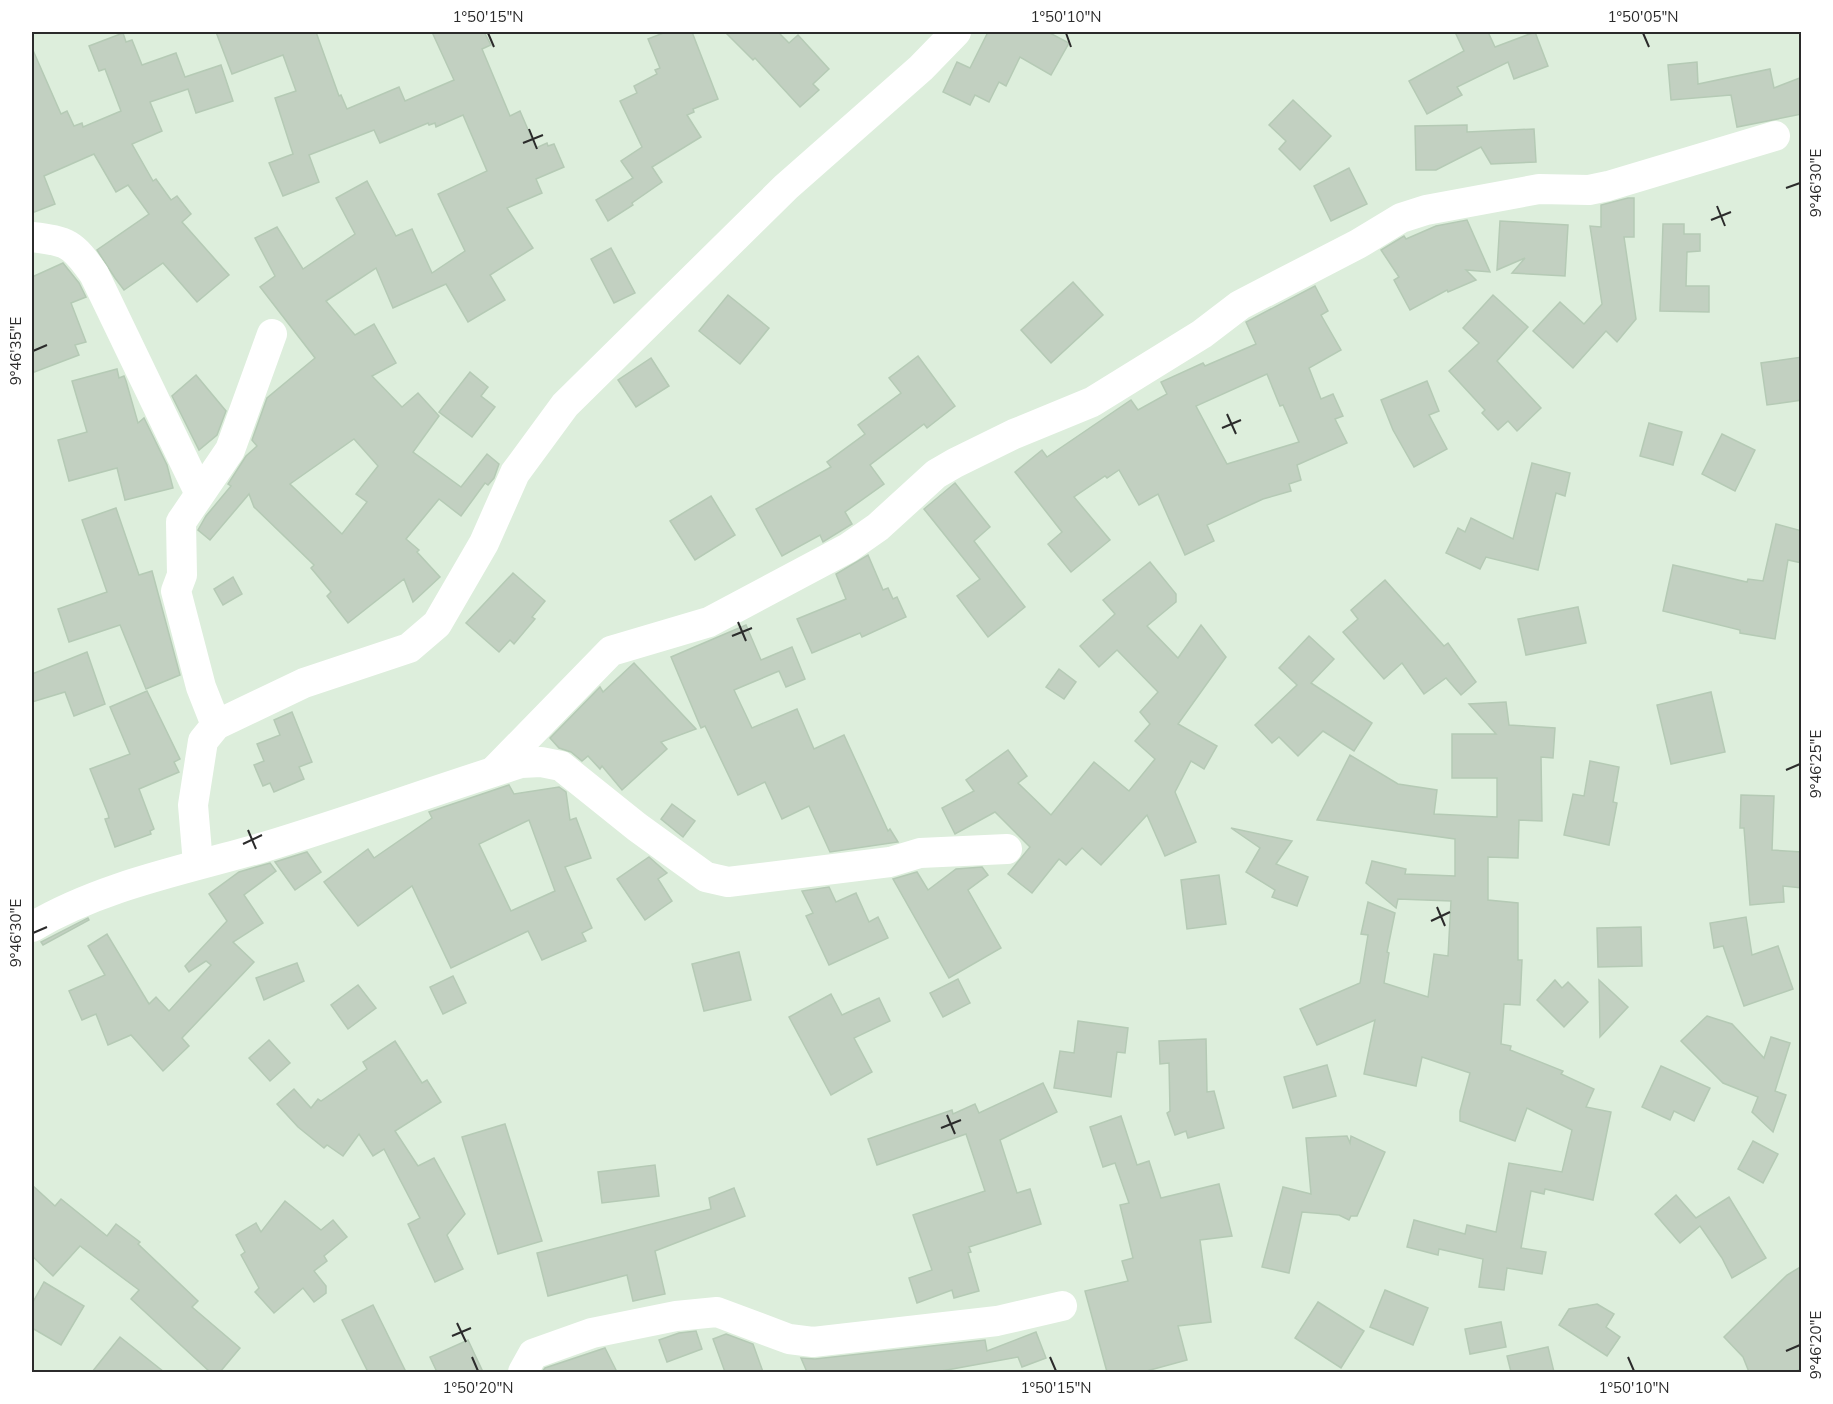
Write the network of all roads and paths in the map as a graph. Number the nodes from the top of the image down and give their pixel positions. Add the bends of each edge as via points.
1 (956, 32) edge
2 (1775, 136) dead end
3 (32, 237) edge
4 (272, 334) dead end
5 (199, 492) junction
6 (216, 725) junction
7 (494, 771) junction
8 (1007, 849) dead end
9 (198, 864) junction
10 (32, 927) edge
11 (1062, 1306) dead end
12 (524, 1372) edge

1 - 6 street via 921,68 786,187 565,405 515,473 484,543 437,624 409,648 304,683
2 - 7 street via 1608,186 1589,190 1539,189 1401,218 1240,305 1202,334 1092,402 1014,434 936,474 878,527 848,548 709,622 611,651
3 - 5 street via 62,240 79,253 94,274
4 - 5 street via 230,450
5 - 6 street via 181,522 182,575 176,591 201,687
6 - 9 street via 202,741 193,805
7 - 8 street via 521,763 561,766 706,877 728,882 890,862 920,853
7 - 9 street via 263,847
9 - 10 street via 77,903
11 - 12 street via 997,1321 813,1342 789,1340 717,1312 676,1316 592,1333 534,1354

